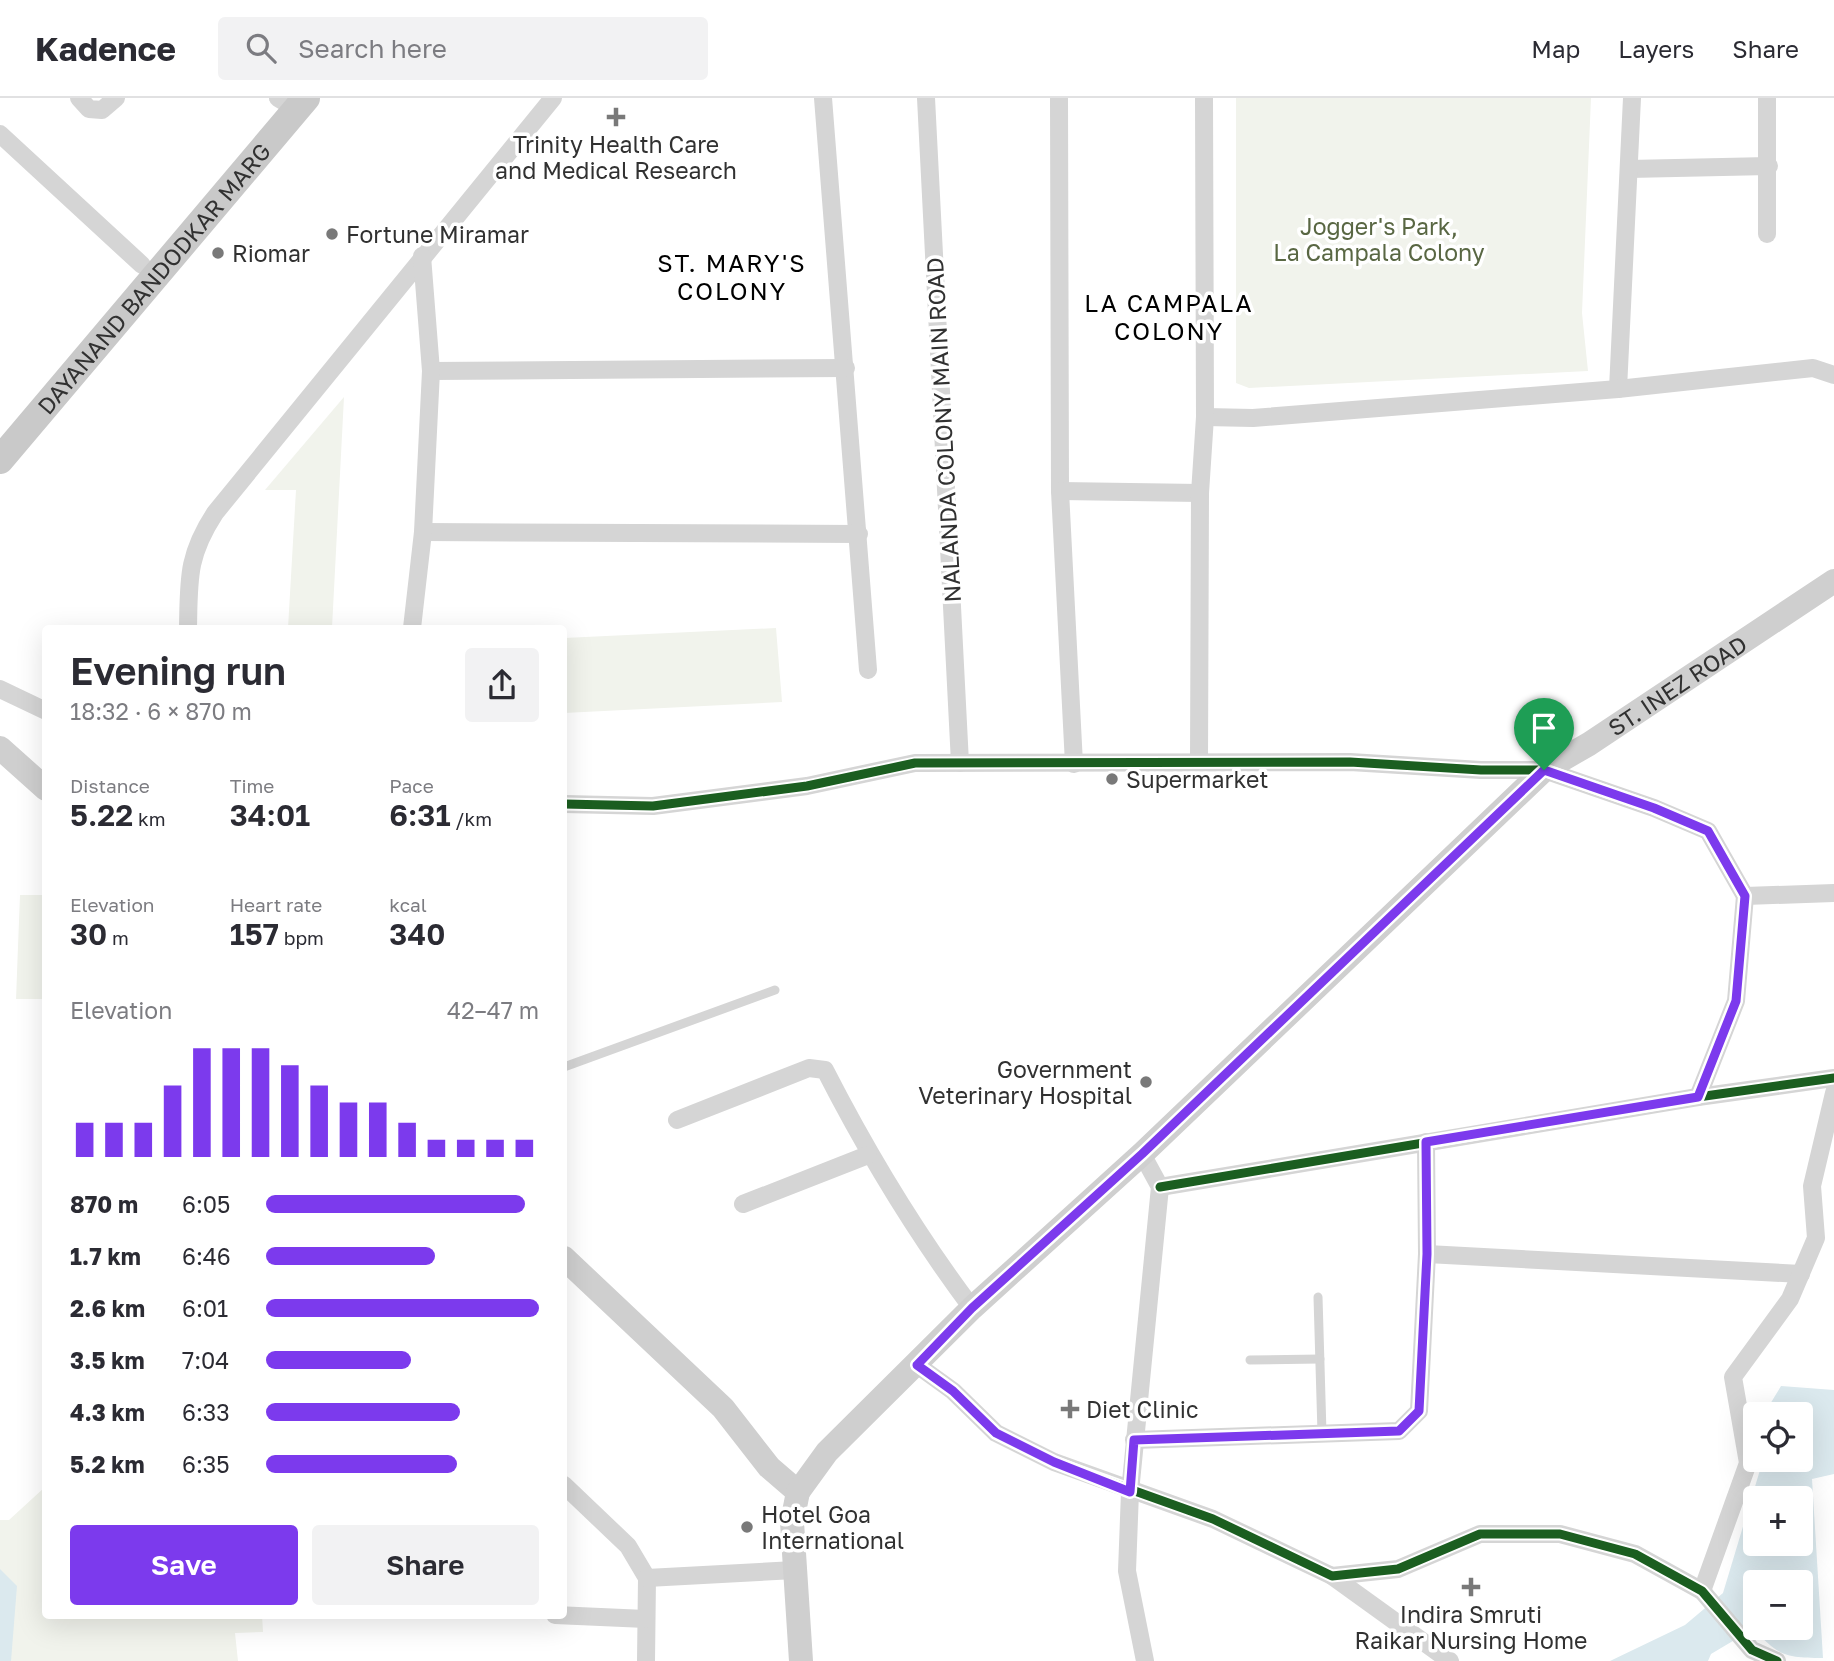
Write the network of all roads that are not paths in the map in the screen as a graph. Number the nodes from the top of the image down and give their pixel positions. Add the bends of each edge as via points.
1 (79, 98) edge
2 (116, 98) edge
3 (823, 98) edge
4 (926, 98) edge
5 (1059, 98) edge
6 (1204, 98) edge
7 (1632, 98) edge
8 (1767, 98) edge
9 (288, 99) edge
10 (544, 101) edge
11 (0, 134) edge
12 (1769, 166) junction
13 (1629, 169) junction
14 (1767, 234) dead end
15 (422, 256) junction
16 (142, 265) junction
17 (846, 368) junction
18 (431, 371) junction
19 (1834, 375) edge
20 (1618, 389) junction
21 (1205, 417) junction
22 (0, 434) edge
23 (0, 460) edge
24 (1060, 491) junction
25 (1200, 493) junction
26 (423, 532) junction
27 (859, 534) junction
28 (1834, 581) edge
29 (188, 625) edge
30 (412, 625) edge
31 (869, 670) dead end
32 (0, 689) edge
33 (42, 709) edge
34 (0, 748) edge
35 (1199, 762) junction
36 (960, 763) junction
37 (1074, 764) junction
38 (1544, 770) junction
39 (42, 785) edge
40 (567, 804) edge
41 (1834, 893) edge
42 (1745, 896) junction
43 (775, 990) dead end
44 (567, 1066) edge
45 (1834, 1078) edge
46 (1834, 1093) edge
47 (1698, 1097) junction
48 (677, 1120) dead end
49 (1426, 1142) junction
50 (1142, 1154) junction
51 (869, 1155) junction
52 (1160, 1187) junction
53 (743, 1204) dead end
54 (1427, 1254) junction
55 (567, 1261) edge
56 (1801, 1274) junction
57 (1318, 1297) dead end
58 (972, 1308) junction
59 (1320, 1359) junction
60 (1250, 1360) dead end
61 (917, 1365) junction
62 (1322, 1433) junction
63 (1134, 1440) junction
64 (567, 1488) edge
65 (798, 1492) junction
66 (1130, 1492) junction
67 (794, 1570) junction
68 (1332, 1576) junction
69 (647, 1578) junction
70 (1702, 1591) junction
71 (567, 1616) edge
72 (646, 1619) junction
73 (1747, 1655) edge
74 (646, 1661) edge
75 (801, 1661) edge
76 (1145, 1661) edge
77 (1450, 1661) edge
78 (1777, 1661) edge

1 - 2 street via 89,109 102,110
3 - 17 street
4 - 36 street, NALANDA COLONY MAIN ROAD
5 - 24 street
6 - 21 street
7 - 13 street
8 - 12 street
9 - 16 main road, DAYANAND BANDODKAR MARG
9 - 23 main road, DAYANAND BANDODKAR MARG
10 - 15 street
11 - 16 street
12 - 13 street
12 - 14 street
13 - 20 street
15 - 18 street
15 - 29 street via 198,539 189,572
16 - 22 main road, DAYANAND BANDODKAR MARG
17 - 18 street
17 - 27 street
18 - 26 street
19 - 20 street via 1813,368
20 - 21 street via 1253,418
21 - 25 street
24 - 25 street
24 - 37 street
25 - 35 street
26 - 27 street
26 - 30 street
27 - 31 street
28 - 38 main road, ST. INEZ ROAD
32 - 33 street
34 - 39 main road
35 - 37 street
35 - 38 street via 1350,762
36 - 37 street
36 - 40 street via 915,763 807,786 653,806
38 - 42 street via 1708,831
38 - 50 main road, ST. INEZ ROAD
41 - 42 street
42 - 47 street via 1736,1001
43 - 44 lane
45 - 47 street
46 - 56 street via 1812,1186 1816,1238
47 - 49 street
48 - 51 street via 818,1068 825,1070
49 - 52 street
49 - 54 street
50 - 52 street
50 - 58 main road, ST. INEZ ROAD
51 - 53 street
51 - 58 street via 921,1240
52 - 63 street
54 - 56 street
54 - 62 street via 1419,1411 1399,1431
55 - 65 main road via 723,1408 769,1466
56 - 70 street via 1790,1299 1733,1377 1748,1463
57 - 59 lane
58 - 61 main road, ST. INEZ ROAD
59 - 60 lane
59 - 62 lane
61 - 65 main road, ST. INEZ ROAD via 827,1452
61 - 66 street via 953,1391 996,1433
62 - 63 street
63 - 66 street
64 - 69 street via 628,1546
65 - 67 main road via 792,1522
66 - 68 street via 1213,1519
66 - 76 street via 1127,1571
67 - 69 street
67 - 75 main road
68 - 70 street via 1398,1569 1480,1534 1560,1534 1635,1554
68 - 77 street
69 - 72 street
70 - 73 street
71 - 72 street
72 - 74 street
73 - 78 street

